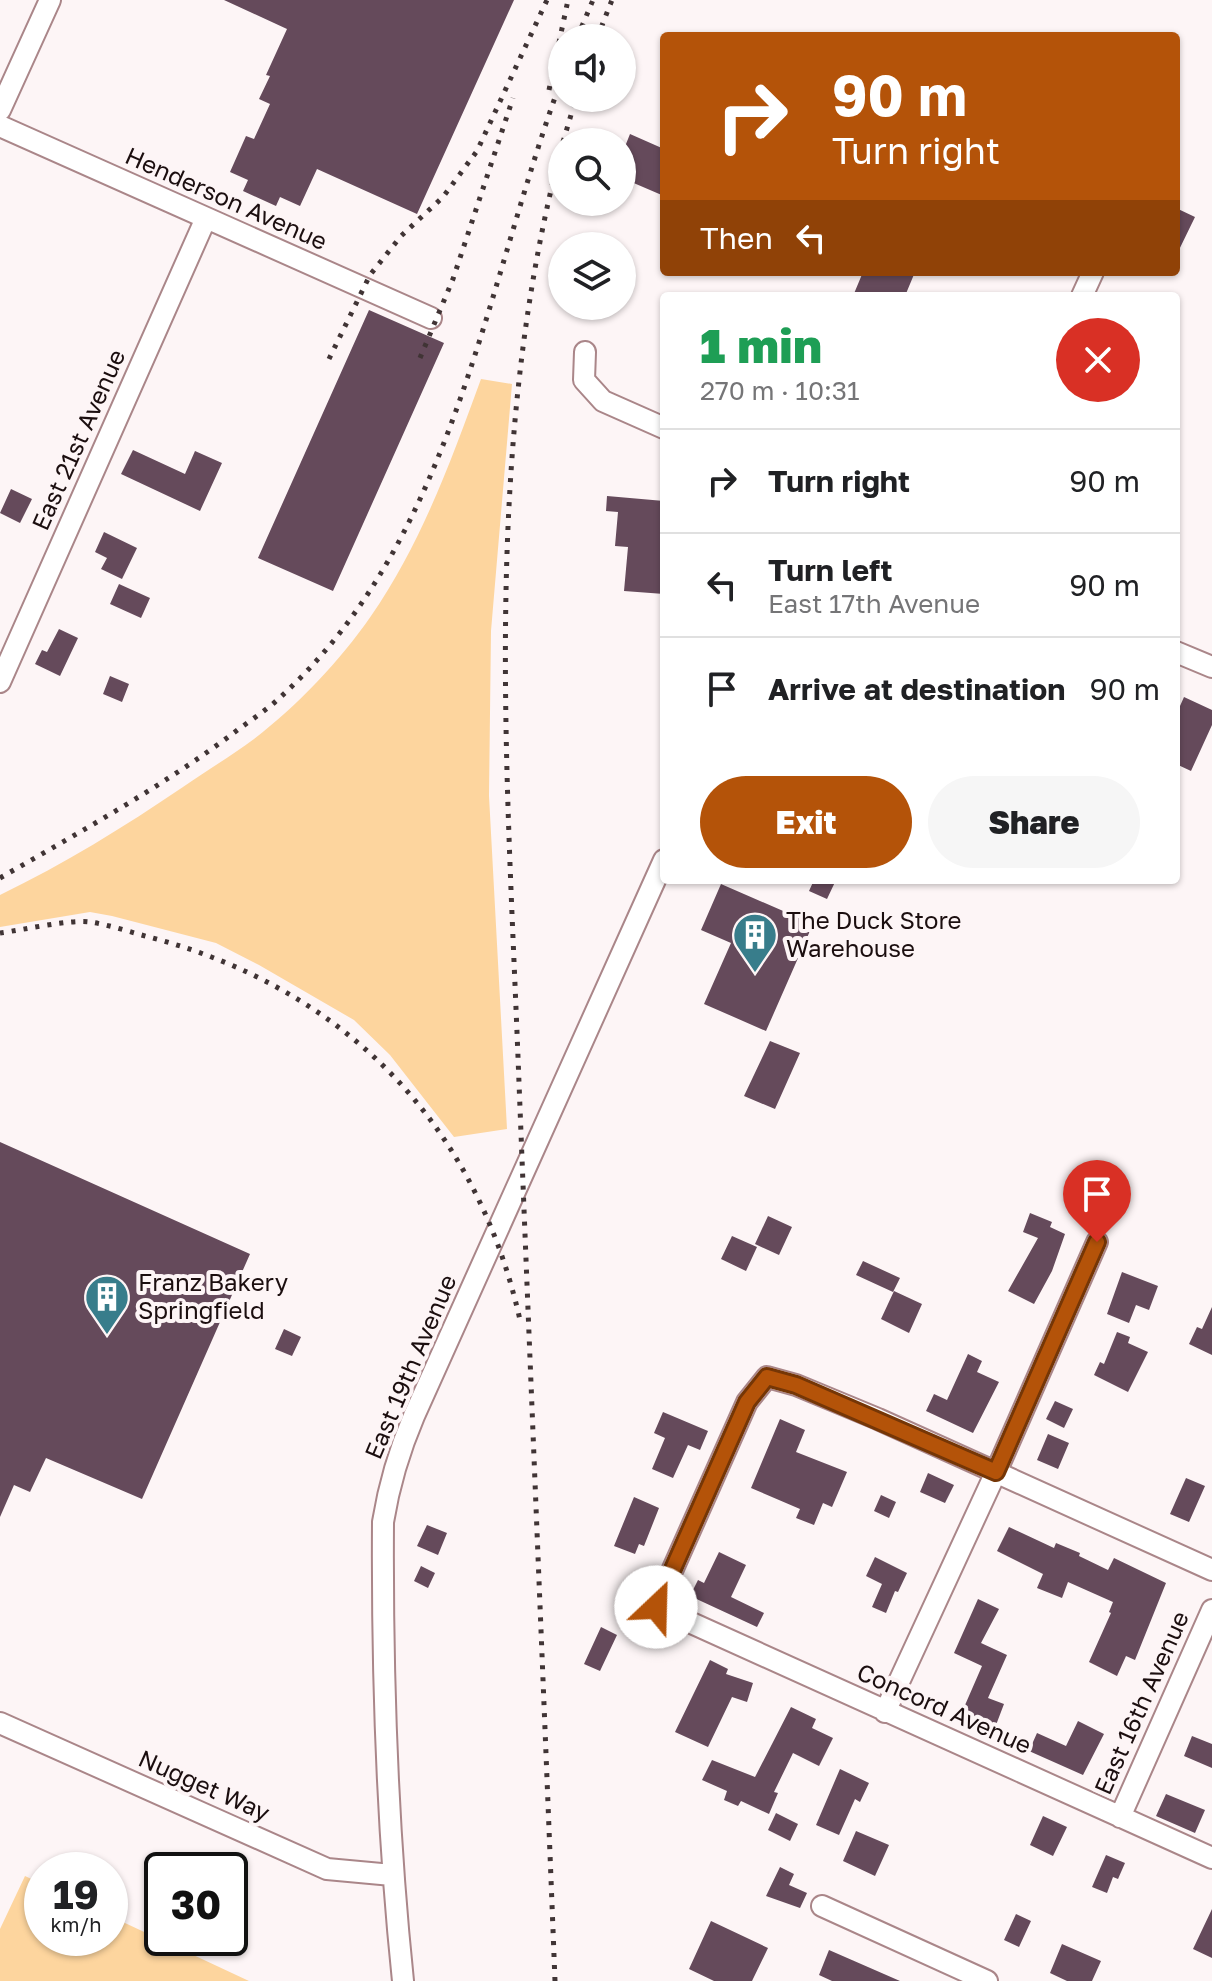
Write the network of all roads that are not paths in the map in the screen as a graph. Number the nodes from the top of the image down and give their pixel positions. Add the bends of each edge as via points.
1 (50, 0) edge
2 (0, 110) edge
3 (0, 126) edge
4 (206, 218) junction
5 (431, 318) dead end
6 (585, 352) dead end
7 (660, 426) edge
8 (1180, 654) edge
9 (1212, 667) edge
10 (0, 682) edge
11 (660, 869) edge
12 (1097, 1242) dead end
13 (996, 1472) junction
14 (1212, 1570) edge
15 (1212, 1610) edge
16 (885, 1712) junction
17 (0, 1723) edge
18 (1120, 1817) junction
19 (1212, 1858) edge
20 (392, 1875) junction
21 (822, 1906) dead end
22 (403, 1981) edge
23 (987, 1981) edge

1 - 2 street
3 - 4 street, Henderson Avenue
4 - 5 street, Henderson Avenue
4 - 10 street, East 21st Avenue
6 - 7 street via 584,380 603,401
8 - 9 street
11 - 20 street, East 19th Avenue via 399,1450 383,1522
12 - 13 street
13 - 14 street
13 - 16 street
13 - 16 street, Concord Avenue via 796,1385 767,1377 747,1402 656,1607
15 - 18 street, East 16th Avenue
16 - 18 street, Concord Avenue
17 - 20 street, Nugget Way via 327,1869
18 - 19 street, Concord Avenue
20 - 22 street, East 19th Avenue
21 - 23 street

